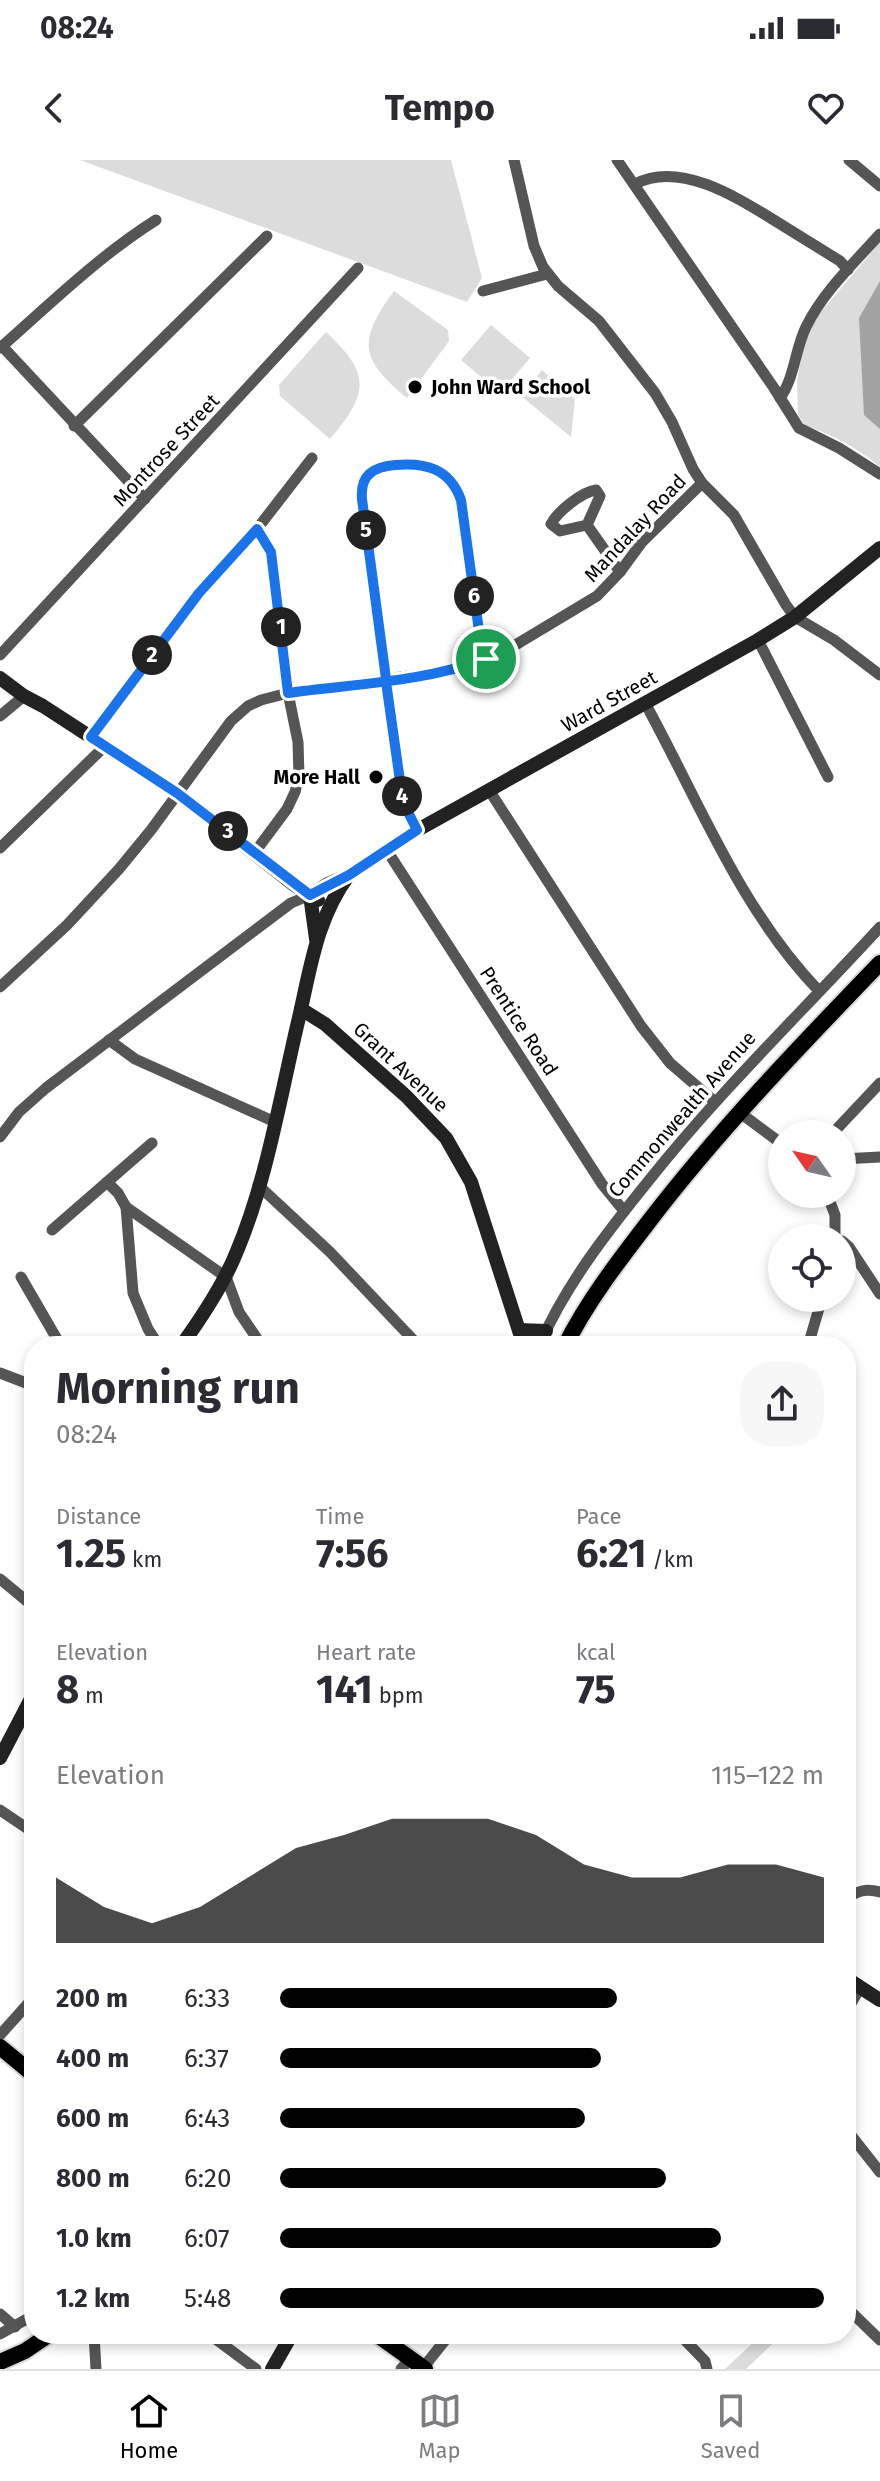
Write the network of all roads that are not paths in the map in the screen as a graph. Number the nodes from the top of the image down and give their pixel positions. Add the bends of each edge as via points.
1 (514, 160) edge
2 (617, 160) edge
3 (849, 160) edge
4 (635, 184) junction
5 (880, 186) edge
6 (156, 220) dead end
7 (880, 234) edge
8 (267, 236) dead end
9 (358, 268) dead end
10 (848, 270) junction
11 (547, 274) junction
12 (483, 291) dead end
13 (1, 347) edge
14 (780, 398) junction
15 (74, 426) junction
16 (312, 458) dead end
17 (880, 474) edge
18 (702, 483) junction
19 (145, 499) junction
20 (587, 525) dead end
21 (257, 529) junction
22 (880, 548) edge
23 (620, 572) junction
24 (795, 617) junction
25 (758, 640) junction
26 (0, 655) edge
27 (486, 659) junction
28 (880, 675) edge
29 (0, 678) edge
30 (386, 681) junction
31 (288, 693) junction
32 (24, 696) junction
33 (645, 703) junction
34 (0, 716) edge
35 (91, 737) junction
36 (105, 746) junction
37 (828, 777) dead end
38 (489, 790) junction
39 (177, 793) junction
40 (417, 830) junction
41 (0, 848) edge
42 (386, 849) junction
43 (255, 852) junction
44 (349, 875) junction
45 (310, 895) junction
46 (329, 906) junction
47 (880, 927) edge
48 (316, 939) junction
49 (880, 963) edge
50 (0, 987) edge
51 (819, 991) junction
52 (301, 1009) junction
53 (109, 1040) junction
54 (880, 1083) edge
55 (714, 1101) junction
56 (739, 1112) junction
57 (845, 1120) edge
58 (275, 1122) junction
59 (768, 1134) edge
60 (0, 1137) edge
61 (152, 1143) dead end
62 (880, 1157) edge
63 (856, 1158) edge
64 (107, 1182) junction
65 (258, 1185) junction
66 (126, 1207) junction
67 (624, 1211) junction
68 (52, 1230) dead end
69 (856, 1258) edge
70 (21, 1277) dead end
71 (226, 1277) junction
72 (880, 1294) edge
73 (818, 1312) edge
74 (519, 1330) junction
75 (546, 1331) junction
76 (55, 1336) edge
77 (153, 1336) edge
78 (188, 1336) edge
79 (255, 1336) edge
80 (410, 1336) edge
81 (521, 1336) edge
82 (544, 1336) edge
83 (570, 1336) edge
84 (811, 1336) edge
85 (0, 1373) edge
86 (24, 1382) edge
87 (0, 1579) edge
88 (24, 1599) edge
89 (24, 1712) edge
90 (0, 1758) edge
91 (0, 1810) edge
92 (24, 1826) edge
93 (880, 1892) edge
94 (856, 1894) edge
95 (856, 1985) edge
96 (860, 1988) junction
97 (856, 1995) edge
98 (880, 2000) edge
99 (24, 2008) edge
100 (0, 2035) edge
101 (0, 2047) edge
102 (24, 2067) edge
103 (856, 2142) edge
104 (880, 2172) edge
105 (0, 2314) edge
106 (856, 2317) edge
107 (24, 2321) edge
108 (15, 2327) junction
109 (0, 2334) edge
110 (880, 2340) edge
111 (35, 2344) edge
112 (95, 2344) edge
113 (222, 2344) edge
114 (286, 2344) edge
115 (388, 2344) edge
116 (439, 2344) edge
117 (689, 2344) edge
118 (0, 2362) edge
119 (415, 2366) edge
120 (96, 2368) edge
121 (256, 2369) edge
122 (272, 2369) edge
123 (707, 2369) edge

1 - 11 street via 534,246
2 - 4 street
3 - 5 street
4 - 10 street via 665,173 707,182
4 - 14 street
6 - 13 street
7 - 10 street
8 - 15 street
9 - 19 street, Montrose Street
10 - 14 street via 810,319
11 - 12 street
11 - 18 street via 599,321 655,393
13 - 15 street
14 - 17 street via 799,428
15 - 19 street
16 - 21 street
18 - 23 street, Mandalay Road via 642,542
18 - 24 street via 734,515
19 - 26 street, Montrose Street
20 - 23 street
21 - 31 street via 271,552
21 - 35 street via 199,593
22 - 24 street, Ward Street
23 - 27 street, Mandalay Road via 590,601
24 - 25 street, Ward Street
24 - 28 street
25 - 33 street, Ward Street
25 - 37 street
27 - 30 street, Mandalay Road
27 - 30 street via 455,486 423,464 374,469 364,479 361,493
29 - 32 street
30 - 31 street, Mandalay Road
30 - 40 street via 403,802
31 - 39 street, Mandalay Road via 248,706 231,721
31 - 43 street via 298,742 298,785
32 - 34 street
32 - 35 street
33 - 38 street, Ward Street
33 - 51 street via 739,881
35 - 36 street
36 - 39 street
36 - 41 street
38 - 40 street, Ward Street
38 - 55 street via 641,1026 670,1063
39 - 43 street
39 - 50 street, Mandalay Road via 104,886
40 - 42 street, Ward Street
42 - 44 street, Ward Street
42 - 67 street, Prentice Road
43 - 45 street
44 - 45 street, Ward Street
44 - 46 street, Ward Street
45 - 46 street
45 - 48 street, Ward Street
45 - 53 street via 291,903
46 - 48 street, Ward Street
47 - 51 street, Commonwealth Avenue
48 - 52 street, Ward Street
49 - 56 main road, Commonwealth Avenue
51 - 55 street, Commonwealth Avenue
52 - 58 street, Ward Street
52 - 74 street, Grant Avenue via 406,1096 446,1138 471,1182
53 - 58 street via 135,1059
53 - 60 street via 28,1104
54 - 57 street
55 - 67 street, Commonwealth Avenue
56 - 59 street
56 - 83 main road, Commonwealth Avenue via 629,1246
58 - 65 street, Ward Street
61 - 64 street
62 - 63 street
64 - 66 street
64 - 68 street
65 - 71 street, Ward Street
65 - 80 street
66 - 71 street
66 - 77 street via 133,1293
67 - 75 street, Commonwealth Avenue via 578,1274
69 - 72 street
70 - 76 street
71 - 78 street, Ward Street
71 - 79 street
73 - 84 street
74 - 75 street
74 - 81 street, Grant Avenue
75 - 82 street, Commonwealth Avenue
85 - 86 street
87 - 88 street
89 - 90 street
91 - 92 street
93 - 94 street
95 - 96 street
96 - 97 street
96 - 98 street
99 - 100 street
101 - 102 main road
103 - 104 street
105 - 108 street
106 - 110 street
107 - 108 street
108 - 109 street
111 - 118 main road
112 - 120 street
113 - 121 street
114 - 122 street
115 - 119 main road
116 - 119 street
117 - 123 street

